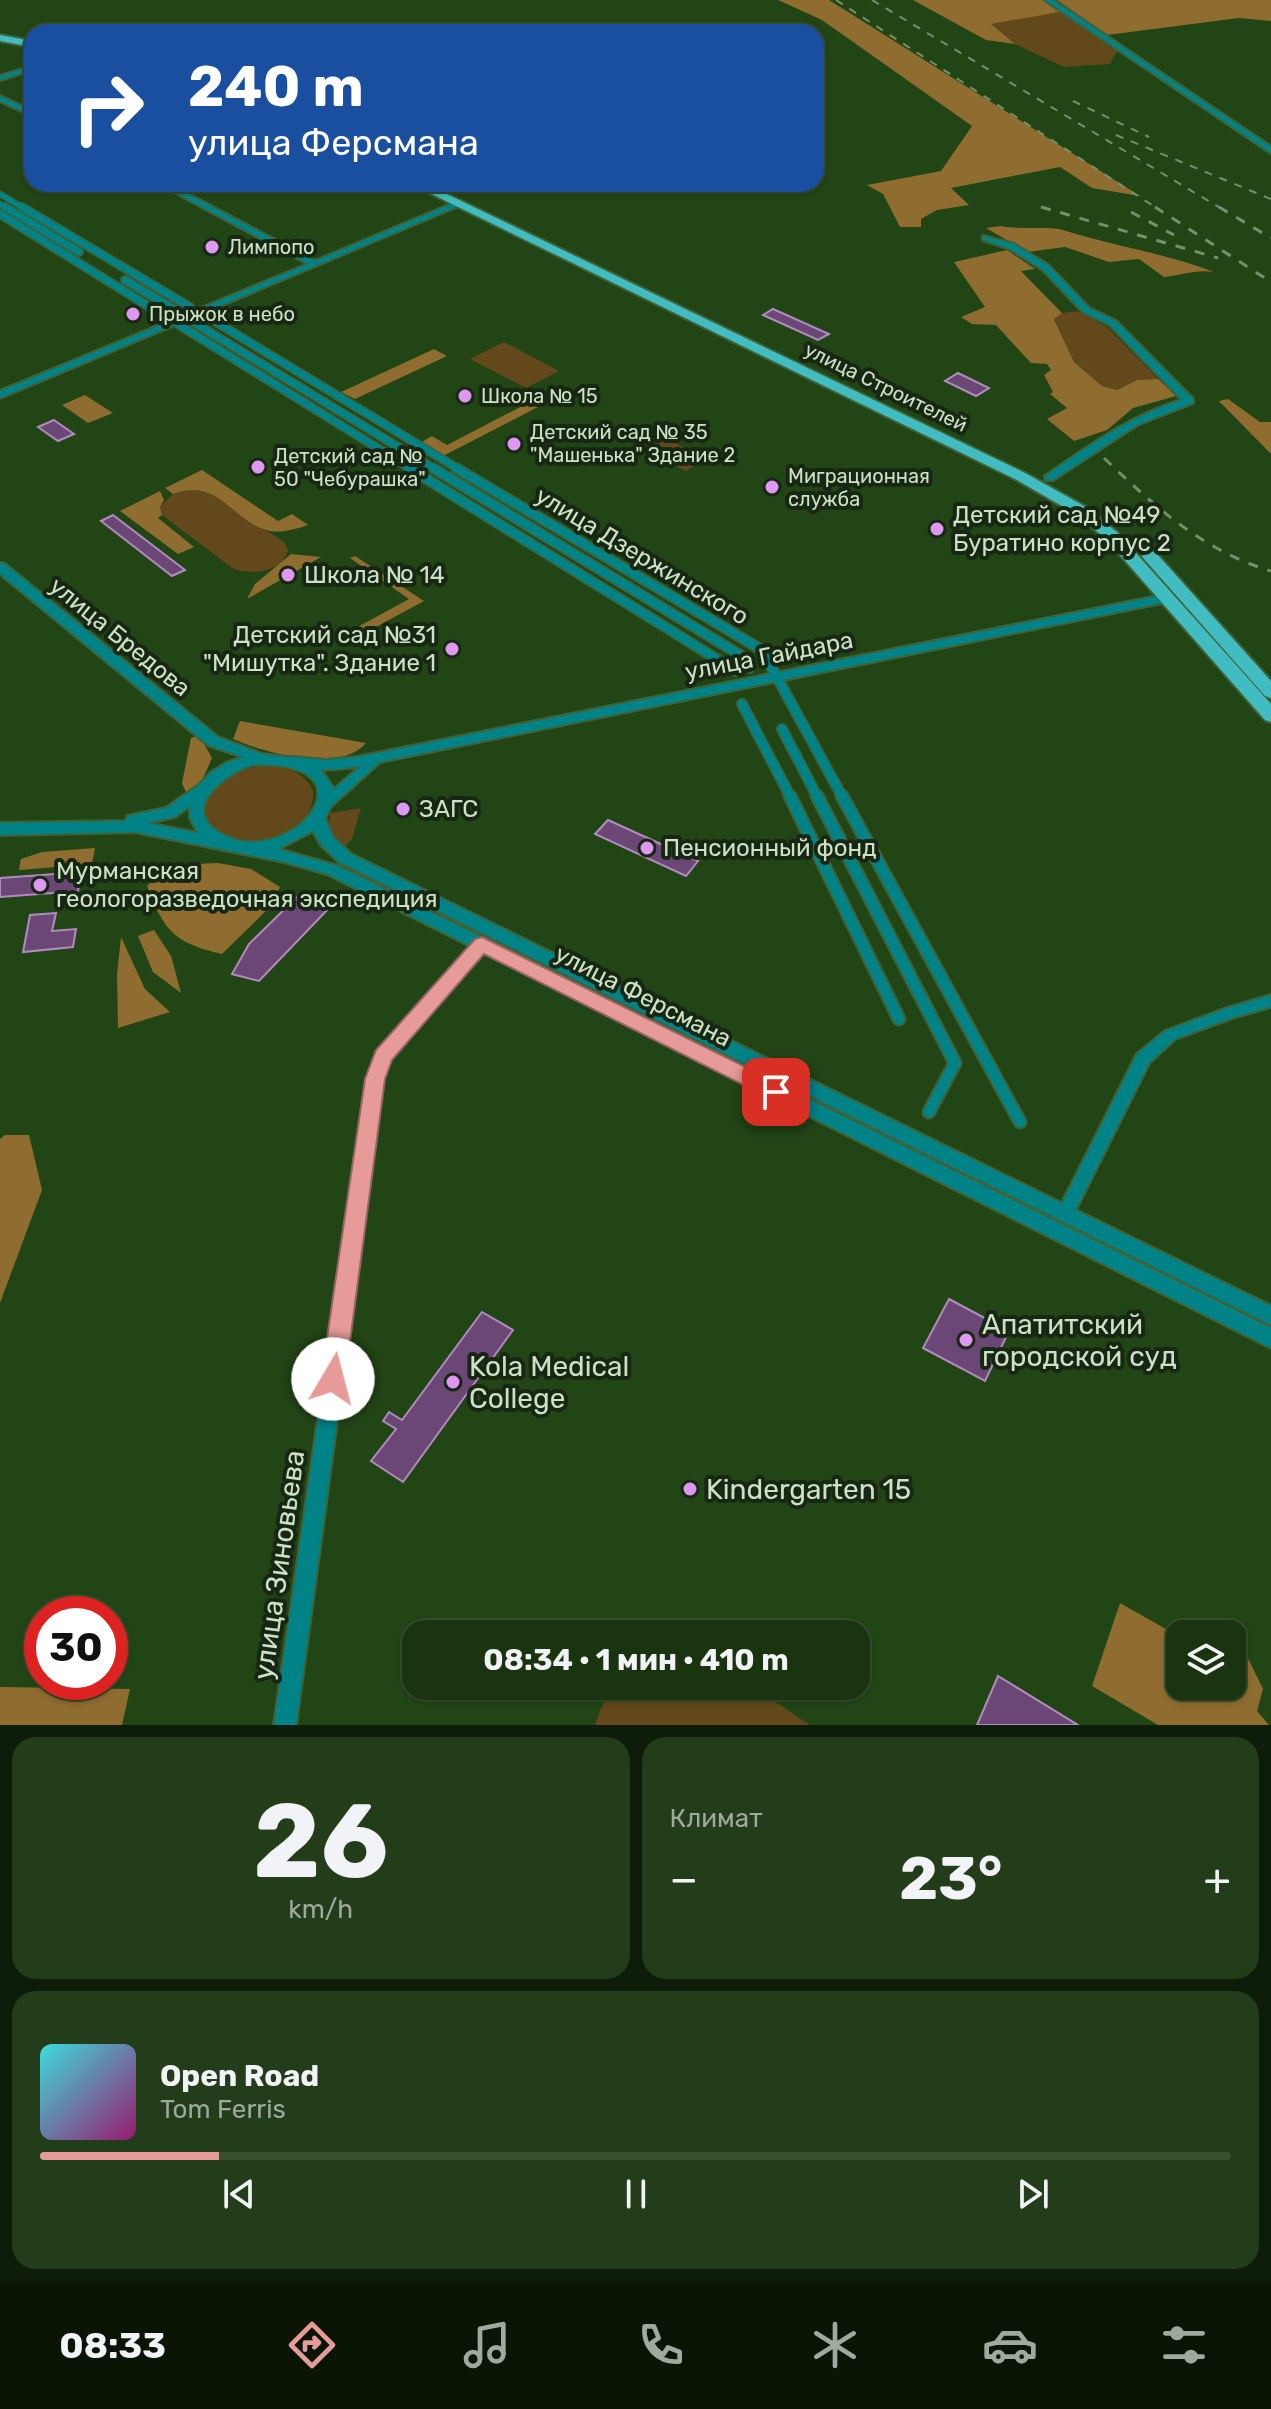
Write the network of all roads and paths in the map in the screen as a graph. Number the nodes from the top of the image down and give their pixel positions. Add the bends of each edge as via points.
1 (1048, 0) edge
2 (0, 36) edge
3 (24, 40) edge
4 (24, 70) edge
5 (0, 78) edge
6 (0, 98) edge
7 (24, 110) edge
8 (1271, 151) edge
9 (178, 192) edge
10 (438, 192) edge
11 (448, 192) edge
12 (0, 194) edge
13 (464, 202) junction
14 (0, 204) edge
15 (0, 214) edge
16 (986, 238) dead end
17 (79, 252) dead end
18 (315, 264) junction
19 (125, 280) dead end
20 (190, 307) dead end
21 (179, 312) dead end
22 (206, 316) dead end
23 (169, 319) dead end
24 (193, 322) dead end
25 (179, 325) dead end
26 (0, 395) edge
27 (897, 411) junction
28 (1049, 478) junction
29 (0, 567) edge
30 (1176, 596) junction
31 (750, 668) dead end
32 (736, 671) dead end
33 (777, 677) junction
34 (1271, 692) edge
35 (742, 704) dead end
36 (1271, 716) edge
37 (782, 729) dead end
38 (213, 741) junction
39 (379, 758) junction
40 (281, 760) junction
41 (206, 785) junction
42 (321, 812) junction
43 (100, 825) junction
44 (0, 829) edge
45 (232, 845) junction
46 (488, 938) junction
47 (559, 973) junction
48 (1271, 1001) edge
49 (899, 1019) dead end
50 (929, 1112) dead end
51 (1020, 1122) dead end
52 (1065, 1214) junction
53 (1230, 1307) junction
54 (1271, 1316) edge
55 (1271, 1338) edge
56 (285, 1725) edge

1 - 8 street
2 - 3 main road
4 - 5 street
6 - 7 street
9 - 18 street
10 - 13 main road, улица Строителей
11 - 13 main road, улица Строителей
12 - 20 street
13 - 18 street
13 - 27 main road, улица Строителей
14 - 17 street
15 - 23 street
16 - 28 street via 1045,267 1086,310 1113,323 1189,401 1140,418
18 - 26 street
19 - 21 street
22 - 33 street, улица Дзержинского via 762,650
24 - 31 street, улица Дзержинского via 745,658
25 - 32 street, улица Дзержинского
27 - 28 main road, улица Строителей
27 - 30 main road, улица Строителей via 1080,510
28 - 30 main road, улица Строителей via 1116,522
29 - 38 street, улица Бредова
30 - 33 street, улица Гайдара
30 - 34 main road, улица Строителей
30 - 36 main road, улица Строителей
33 - 39 street, улица Гайдара
33 - 51 street, улица Дзержинского
35 - 49 street
37 - 50 street via 955,1063
38 - 40 street, улица Бредова
38 - 41 street via 218,758
39 - 40 street, улица Гайдара via 326,765
39 - 42 street
40 - 41 street via 238,762
40 - 42 street via 320,777
41 - 43 street, улица Ферсмана via 170,813
41 - 45 street via 197,802 200,827 206,835
42 - 45 street via 294,838 270,846
42 - 46 street, улица Ферсмана via 319,829 345,858
43 - 44 street, улица Ферсмана
43 - 45 street, улица Ферсмана via 165,830
45 - 46 street, улица Ферсмана via 332,870
46 - 47 street, улица Ферсмана
46 - 56 street, улица Зиновьева via 383,1056 375,1079
47 - 52 street, улица Ферсмана
47 - 53 street, улица Ферсмана
48 - 52 street via 1170,1035 1143,1059
52 - 53 street, улица Ферсмана
53 - 54 street, улица Ферсмана
53 - 55 street, улица Ферсмана

